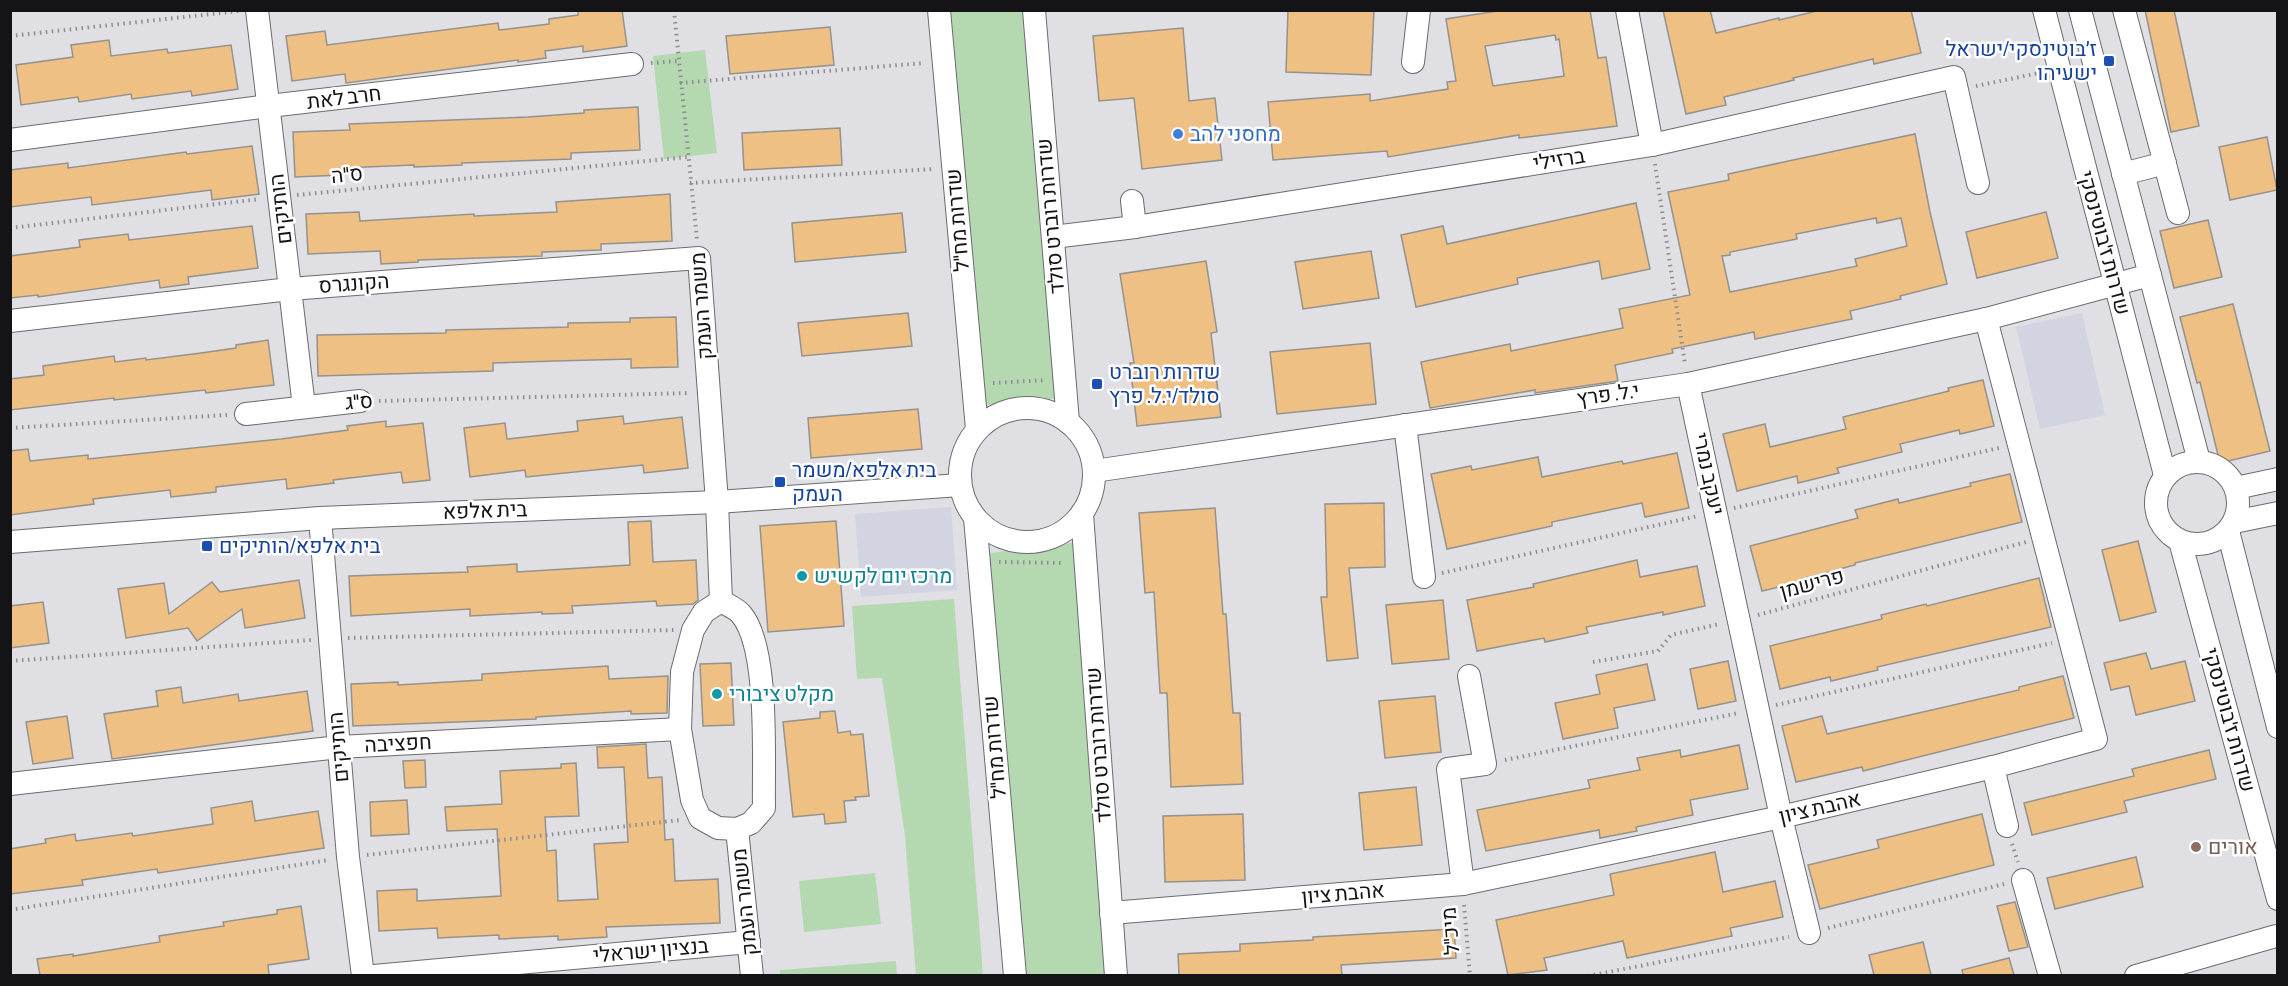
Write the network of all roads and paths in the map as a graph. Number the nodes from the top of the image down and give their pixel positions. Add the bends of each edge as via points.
1 (243, 10) edge
2 (257, 10) edge
3 (674, 10) edge
4 (939, 10) edge
5 (1034, 10) edge
6 (1419, 10) edge
7 (1627, 10) edge
8 (2044, 10) edge
9 (2080, 10) edge
10 (2124, 10) edge
11 (10, 36) edge
12 (678, 61) junction
13 (944, 61) junction
14 (1413, 62) dead end
15 (632, 64) joint
16 (2059, 69) junction
17 (680, 83) junction
18 (1958, 90) junction
19 (268, 106) junction
20 (10, 140) edge
21 (1652, 145) junction
22 (688, 157) junction
23 (2165, 163) junction
24 (953, 168) junction
25 (2123, 174) junction
26 (690, 183) junction
27 (1978, 183) dead end
28 (279, 197) junction
29 (1132, 201) dead end
30 (2178, 213) dead end
31 (1135, 227) junction
32 (10, 228) edge
33 (1053, 237) junction
34 (699, 258) junction
35 (2150, 275) junction
36 (2115, 285) junction
37 (290, 289) junction
38 (1986, 319) junction
39 (10, 321) edge
40 (1046, 380) dead end
41 (1688, 384) junction
42 (973, 385) junction
43 (709, 393) junction
44 (360, 401) joint
45 (304, 407) junction
46 (246, 414) joint
47 (1068, 422) junction
48 (1404, 425) junction
49 (10, 428) edge
50 (977, 429) junction
51 (2199, 461) junction
52 (1094, 471) junction
53 (2165, 475) junction
54 (2277, 479) edge
55 (960, 485) junction
56 (2236, 488) junction
57 (717, 502) junction
58 (2277, 513) edge
59 (1082, 514) junction
60 (320, 518) junction
61 (975, 518) junction
62 (2231, 526) junction
63 (2044, 537) junction
64 (2180, 541) junction
65 (10, 542) edge
66 (979, 562) junction
67 (1064, 563) dead end
68 (1424, 577) dead end
69 (721, 601) junction
70 (1739, 620) junction
71 (1593, 662) dead end
72 (1469, 676) dead end
73 (2277, 727) edge
74 (680, 729) junction
75 (339, 747) junction
76 (1994, 767) junction
77 (10, 784) edge
78 (1781, 817) junction
79 (2007, 826) joint
80 (737, 829) junction
81 (2023, 880) joint
82 (1462, 884) junction
83 (2277, 899) edge
84 (2277, 909) edge
85 (1111, 913) junction
86 (1809, 933) dead end
87 (2277, 938) edge
88 (749, 942) junction
89 (363, 975) edge
90 (374, 975) edge
91 (753, 975) edge
92 (1015, 975) edge
93 (1116, 975) edge
94 (1470, 975) edge
95 (2050, 975) edge
96 (2136, 975) edge

1 - 11 path
2 - 19 street, הותיקים
3 - 12 path, משמר העמק
4 - 13 street, שדרות מח"ל
5 - 33 street, שדרות רוברט סולד
6 - 14 street
7 - 21 street
8 - 16 street, שדרות ז'בוטינסקי
9 - 25 street, שדרות ז'בוטינסקי
10 - 23 street
12 - 15 path
12 - 17 path, משמר העמק
13 - 17 path
13 - 24 street, שדרות מח"ל
15 - 19 street, חרב לאת
16 - 18 path
16 - 36 street, שדרות ז'בוטינסקי
17 - 22 path, משמר העמק
18 - 21 street, ברזילי via 1954,77
18 - 27 street
19 - 20 street, חרב לאת
19 - 28 street, הותיקים
21 - 31 street, ברזילי
21 - 41 path
22 - 26 path, משמר העמק
22 - 28 path, ס"ה
23 - 25 street
23 - 30 street
24 - 26 path
24 - 42 street, שדרות מח"ל
25 - 35 street, שדרות ז'בוטינסקי
26 - 34 path, משמר העמק
28 - 32 path, ס"ה
28 - 37 street, הותיקים
29 - 31 street
31 - 33 street, ברזילי
33 - 47 street, שדרות רוברט סולד
34 - 37 street, הקונגרס
34 - 43 street, משמר העמק
35 - 36 street, י.ל. פרץ
35 - 51 street, שדרות ז'בוטינסקי
36 - 38 street, י.ל. פרץ
36 - 53 street, שדרות ז'בוטינסקי
37 - 39 street, הקונגרס
37 - 45 street, הותיקים
38 - 41 street, י.ל. פרץ
38 - 63 street, אהבת ציון
40 - 42 path
41 - 48 street, י.ל. פרץ
41 - 70 street, יעקב נמרי
42 - 50 street, שדרות מח"ל
43 - 44 path, ס"ג
43 - 57 street, משמר העמק
44 - 45 street, ס"ג
45 - 46 street, ס"ג
46 - 49 path
47 - 50 street via 1051,412 1031,408 1011,410
47 - 52 street via 1090,452
48 - 52 street, י.ל. פרץ
48 - 68 street
50 - 55 street via 960,465
51 - 53 street via 2186,462
51 - 56 street via 2222,469
52 - 59 street via 1092,494
53 - 64 street via 2155,499 2156,512 2165,529
54 - 56 street
55 - 57 street, בית אלפא
55 - 61 street
56 - 62 street via 2239,499
57 - 60 street, בית אלפא
57 - 69 street, משמר העמק
58 - 62 street
59 - 61 street via 1049,539 1029,543 990,532
59 - 85 street, שדרות רוברט סולד
60 - 65 street, בית אלפא
60 - 75 street, הותיקים
61 - 66 street, שדרות מח"ל
62 - 64 street via 2218,539 2206,543
62 - 73 street
63 - 70 path, פרישמן
63 - 76 street, אהבת ציון via 2096,740
64 - 83 street, שדרות ז'בוטינסקי
66 - 67 path
66 - 92 street, שדרות מח"ל
69 - 74 street, משמר העמק via 704,612 693,630 682,672
69 - 80 street, משמר העמק via 740,612 751,631 759,666 764,808 751,823
70 - 71 path, פרישמן via 1671,635 1658,651
70 - 78 street, יעקב נמרי
72 - 82 street via 1485,764 1448,769
74 - 75 street, חפציבה
74 - 80 street, משמר העמק via 692,800 700,818 718,828
75 - 77 street, חפציבה
75 - 89 street, הותיקים
76 - 78 street, אהבת ציון
76 - 79 street
78 - 82 street, אהבת ציון
78 - 86 street, יעקב נמרי
79 - 81 path
80 - 88 street, משמר העמק
81 - 95 street
82 - 85 street, אהבת ציון
82 - 94 path, מיכ"ל
84 - 87 street
85 - 93 street, שדרות רוברט סולד
87 - 96 street
88 - 90 street, בנציון ישראלי
88 - 91 street, משמר העמק

